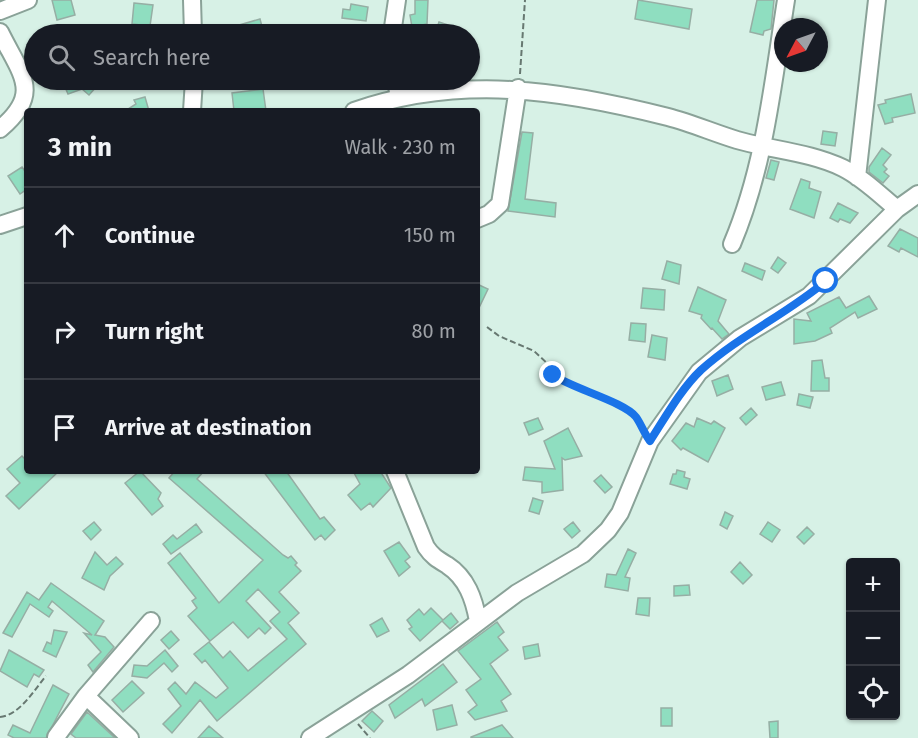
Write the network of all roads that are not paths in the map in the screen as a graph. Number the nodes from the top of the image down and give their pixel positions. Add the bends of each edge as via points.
1 (28, 0) edge
2 (192, 0) edge
3 (397, 0) edge
4 (786, 0) edge
5 (877, 0) edge
6 (0, 10) edge
7 (193, 24) edge
8 (393, 24) edge
9 (0, 32) edge
10 (24, 81) edge
11 (519, 88) junction
12 (480, 89) edge
13 (26, 90) edge
14 (193, 90) edge
15 (398, 90) edge
16 (461, 90) edge
17 (399, 98) junction
18 (192, 108) edge
19 (364, 108) edge
20 (0, 129) edge
21 (763, 146) junction
22 (857, 177) junction
23 (918, 194) edge
24 (897, 209) junction
25 (24, 217) edge
26 (480, 218) edge
27 (0, 225) edge
28 (732, 244) dead end
29 (395, 474) edge
30 (151, 621) dead end
31 (478, 621) junction
32 (86, 696) junction
33 (56, 736) dead end
34 (130, 738) edge
35 (310, 738) edge

1 - 6 street
2 - 7 street
3 - 8 street
4 - 21 street
5 - 22 street
9 - 10 street
11 - 12 street
11 - 21 street via 670,117
11 - 26 street via 500,204
13 - 20 street via 16,116
14 - 18 street
15 - 17 street
16 - 17 street
17 - 19 street
21 - 22 street via 826,162
21 - 28 street via 745,214
22 - 24 street
23 - 24 street
24 - 31 street via 809,296 740,338 699,372 650,441 620,513 608,530 583,554
25 - 27 street
29 - 31 street via 426,547 461,579 474,598
30 - 32 street
31 - 35 street via 408,675
32 - 33 street
32 - 34 street

